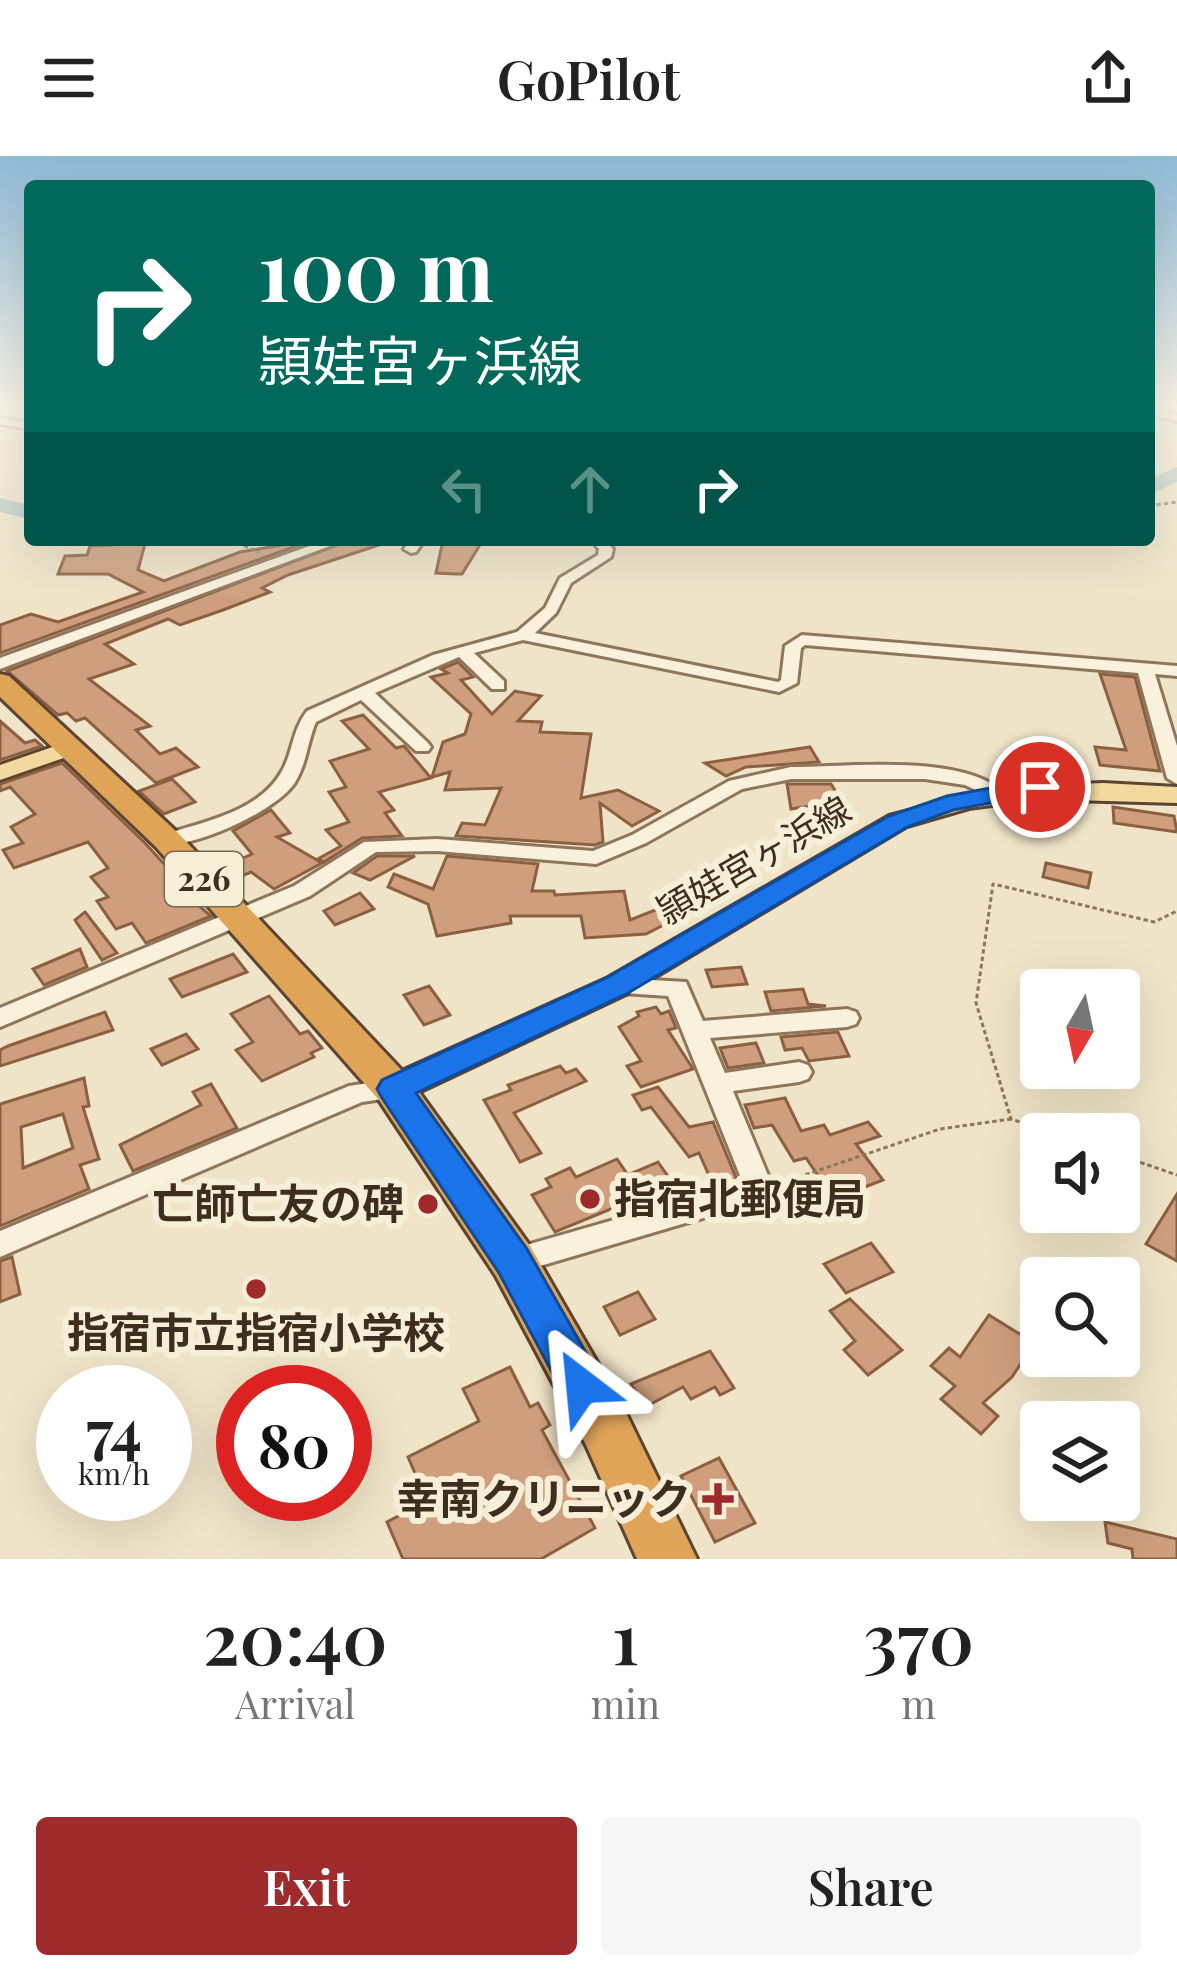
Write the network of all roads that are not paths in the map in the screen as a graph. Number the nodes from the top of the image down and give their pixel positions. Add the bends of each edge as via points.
1 (322, 546) edge
2 (603, 546) edge
3 (523, 634) junction
4 (463, 652) junction
5 (0, 664) edge
6 (1145, 668) junction
7 (1177, 671) edge
8 (0, 682) edge
9 (498, 685) dead end
10 (363, 692) junction
11 (422, 747) dead end
12 (70, 748) junction
13 (0, 773) edge
14 (1177, 778) edge
15 (994, 793) junction
16 (1177, 795) edge
17 (167, 839) junction
18 (240, 918) junction
19 (617, 986) junction
20 (0, 1018) edge
21 (847, 1018) dead end
22 (695, 1031) junction
23 (799, 1072) dead end
24 (716, 1084) junction
25 (394, 1089) junction
26 (0, 1244) edge
27 (513, 1261) junction
28 (667, 1559) edge

1 - 5 street
2 - 3 street via 604,556 565,580 550,610
3 - 4 street
3 - 6 street via 779,687 790,683 793,646 802,640
4 - 9 street
4 - 10 street
6 - 7 street
6 - 14 street
8 - 12 highway, 226
10 - 11 street
10 - 17 street via 307,719 296,764 273,800
12 - 13 main road
12 - 17 highway, 226
15 - 16 main road, 頴娃宮ヶ浜線 via 1040,787
15 - 18 street via 925,773 761,777 611,854 578,859 371,846 302,891
15 - 19 main road, 頴娃宮ヶ浜線 via 898,821
17 - 18 highway, 226
18 - 20 street
18 - 25 highway, 226
19 - 22 street via 677,988
19 - 25 main road, 頴娃宮ヶ浜線
21 - 22 street
22 - 24 street
23 - 24 street
24 - 27 street via 760,1190
25 - 26 street via 358,1093
25 - 27 highway, 226
27 - 28 highway, 226

